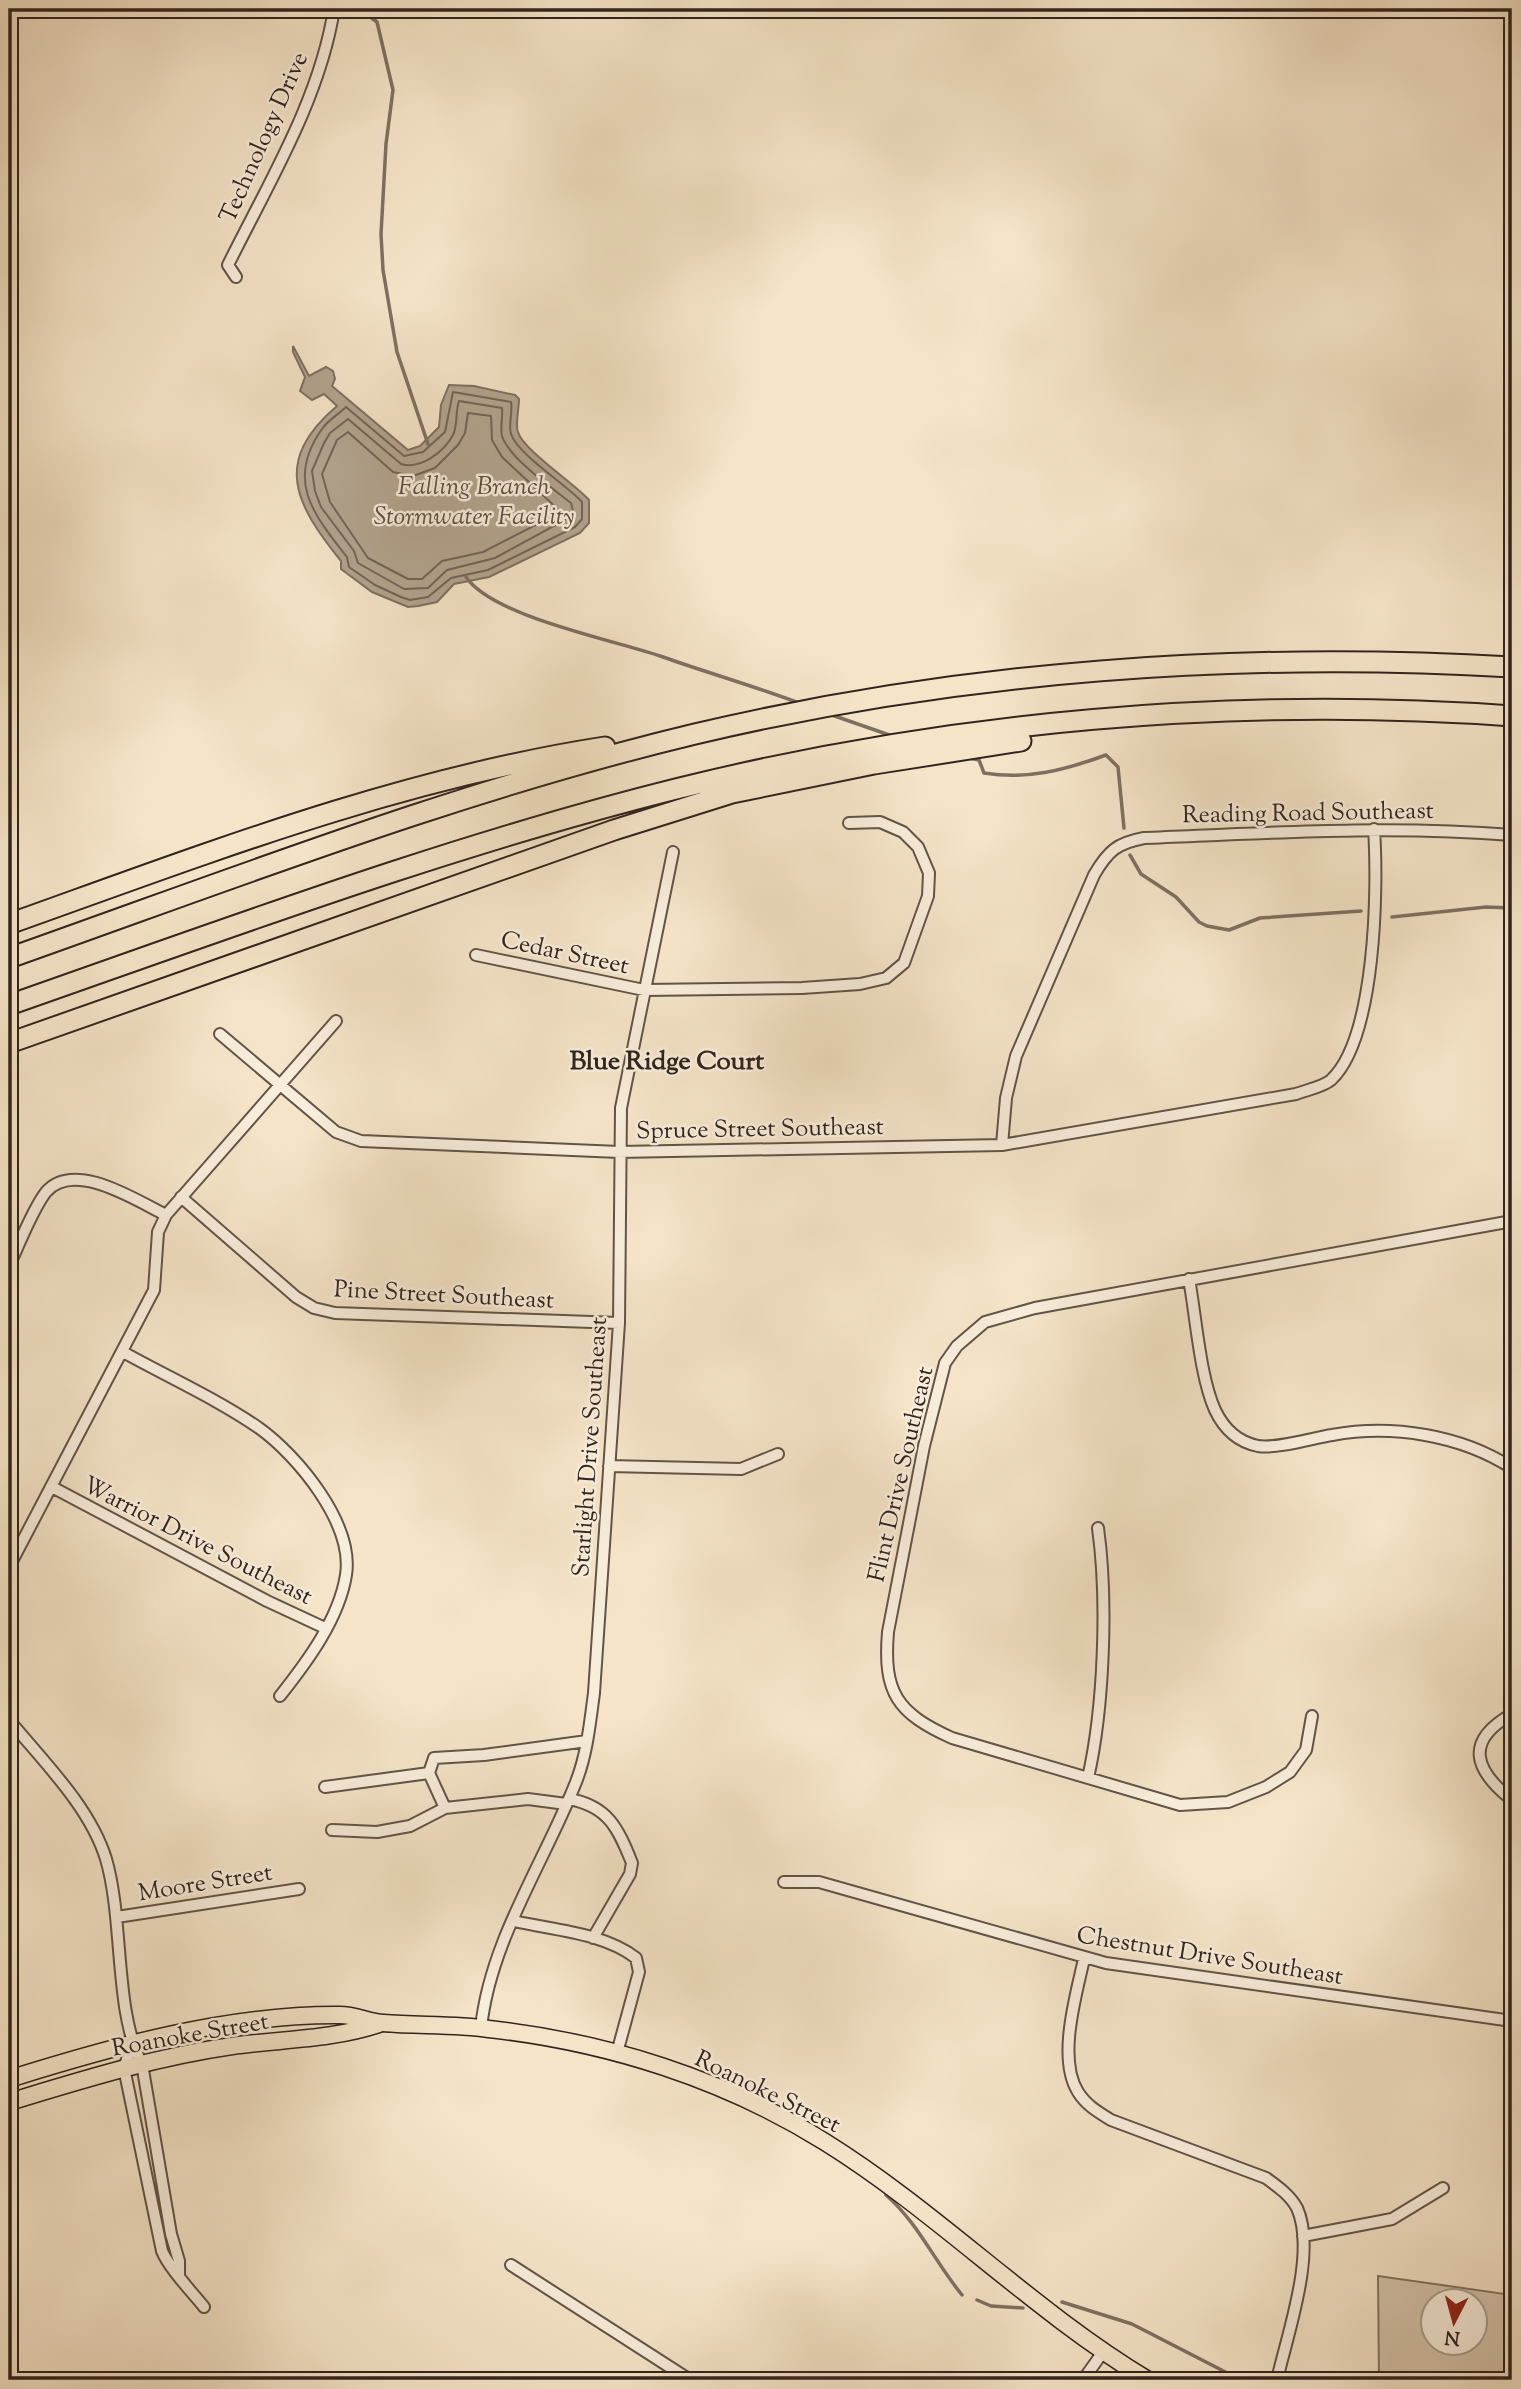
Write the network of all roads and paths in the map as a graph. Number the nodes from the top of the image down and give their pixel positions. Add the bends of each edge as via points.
1 (334, 9) edge
2 (236, 277) dead end
3 (1512, 667) edge
4 (1170, 715) junction
5 (1512, 716) edge
6 (696, 734) junction
7 (849, 823) dead end
8 (1374, 829) junction
9 (1512, 835) edge
10 (673, 852) dead end
11 (9, 923) edge
12 (476, 955) dead end
13 (9, 958) edge
14 (644, 990) junction
15 (9, 1005) edge
16 (336, 1021) dead end
17 (220, 1034) dead end
18 (9, 1043) edge
19 (280, 1084) junction
20 (1002, 1145) junction
21 (619, 1152) junction
22 (181, 1197) junction
23 (166, 1215) junction
24 (1512, 1222) edge
25 (9, 1266) edge
26 (1189, 1279) junction
27 (619, 1323) junction
28 (123, 1352) junction
29 (778, 1454) dead end
30 (609, 1466) junction
31 (1512, 1468) edge
32 (52, 1487) junction
33 (1098, 1528) dead end
34 (9, 1567) edge
35 (325, 1628) junction
36 (280, 1696) dead end
37 (1512, 1714) edge
38 (1312, 1716) dead end
39 (9, 1720) edge
40 (587, 1741) junction
41 (429, 1773) junction
42 (1088, 1778) junction
43 (325, 1787) dead end
44 (1512, 1800) edge
45 (568, 1802) junction
46 (445, 1808) junction
47 (332, 1830) dead end
48 (784, 1882) dead end
49 (299, 1889) dead end
50 (117, 1917) junction
51 (514, 1921) junction
52 (593, 1938) junction
53 (1084, 1959) junction
54 (1512, 2021) edge
55 (382, 2023) junction
56 (481, 2028) junction
57 (132, 2045) junction
58 (617, 2053) junction
59 (142, 2064) junction
60 (124, 2068) junction
61 (9, 2080) edge
62 (9, 2102) edge
63 (1443, 2188) dead end
64 (1303, 2236) junction
65 (511, 2265) dead end
66 (179, 2274) junction
67 (204, 2307) dead end
68 (1103, 2352) junction
69 (691, 2380) edge
70 (1083, 2380) edge
71 (1148, 2380) edge
72 (1277, 2380) edge

1 - 2 street, Technology Drive via 323,60 228,265
3 - 6 highway via 1310,662 1103,671 929,691
4 - 5 highway via 1333,710
4 - 15 highway via 900,744 681,788 469,848
4 - 18 highway via 874,764 732,793
6 - 11 highway via 530,759 416,786
6 - 13 highway via 459,800
7 - 14 street, Cedar Street via 880,822 903,832 918,847 929,873 928,896 904,962 886,978 802,988
8 - 9 street, Reading Road Southeast
8 - 20 street, Reading Road Southeast via 1144,838 1124,842 1108,852 1016,1056
8 - 20 street, Spruce Street Southeast via 1374,951 1350,1051 1330,1081 1296,1094
10 - 14 street, Starlight Drive Southeast
12 - 14 street, Cedar Street
14 - 21 street, Starlight Drive Southeast via 621,1108
16 - 19 street
17 - 19 street, Spruce Street Southeast
19 - 21 street, Spruce Street Southeast via 336,1132 361,1141
19 - 22 street
20 - 21 street, Spruce Street Southeast
21 - 27 street, Starlight Drive Southeast
22 - 23 street
22 - 27 street, Pine Street Southeast via 314,1308 335,1313
23 - 25 street via 101,1182 72,1180 47,1191
23 - 28 street via 159,1232 154,1290
24 - 26 street, Flint Drive Southeast
26 - 31 street via 1214,1409 1244,1442 1262,1447 1344,1432 1404,1432 1473,1449
26 - 42 street, Flint Drive Southeast via 985,1322 945,1363 924,1446 888,1632 885,1660 890,1688 903,1709 952,1738
27 - 30 street, Starlight Drive Southeast
28 - 32 street
28 - 35 street via 260,1429 305,1473 335,1519 345,1546 340,1602
29 - 30 street via 741,1469
30 - 40 street, Starlight Drive Southeast
32 - 34 street
32 - 35 street, Warrior Drive Southeast
33 - 42 street via 1102,1558 1100,1696
35 - 36 street
37 - 44 street via 1483,1738 1480,1758 1484,1775
38 - 42 street, Flint Drive Southeast via 1306,1750 1290,1772 1228,1802 1180,1805
39 - 50 street via 99,1839
40 - 41 street via 434,1758
40 - 45 street, Starlight Drive Southeast
41 - 43 street
41 - 46 street
45 - 46 street via 528,1800
45 - 51 street, Starlight Drive Southeast
45 - 52 street via 587,1802 604,1812 632,1863
46 - 47 street via 410,1826 377,1832
48 - 53 street, Chestnut Drive Southeast via 819,1882
49 - 50 street, Moore Street
50 - 57 street
51 - 52 street
51 - 56 street, Starlight Drive Southeast via 493,1971
52 - 58 street via 626,1950 636,1958 639,1972
53 - 54 street, Chestnut Drive Southeast
53 - 64 street via 1070,2036 1070,2069 1077,2091 1111,2120 1266,2178 1296,2207
55 - 56 main road, Roanoke Street
55 - 57 main road, Roanoke Street via 343,2015 308,2017 240,2024
55 - 59 main road, Roanoke Street via 345,2035 230,2046
56 - 58 main road, Roanoke Street
57 - 59 street
57 - 60 street
57 - 61 main road, Roanoke Street
58 - 68 main road, Roanoke Street via 717,2087 816,2136 876,2175 1062,2325
59 - 60 main road, Roanoke Street
59 - 66 street
60 - 62 main road, Roanoke Street
60 - 66 street via 162,2250 168,2265
63 - 64 street via 1392,2219
64 - 72 street via 1301,2267
65 - 69 street
66 - 67 street
68 - 70 street
68 - 71 main road, Roanoke Street

